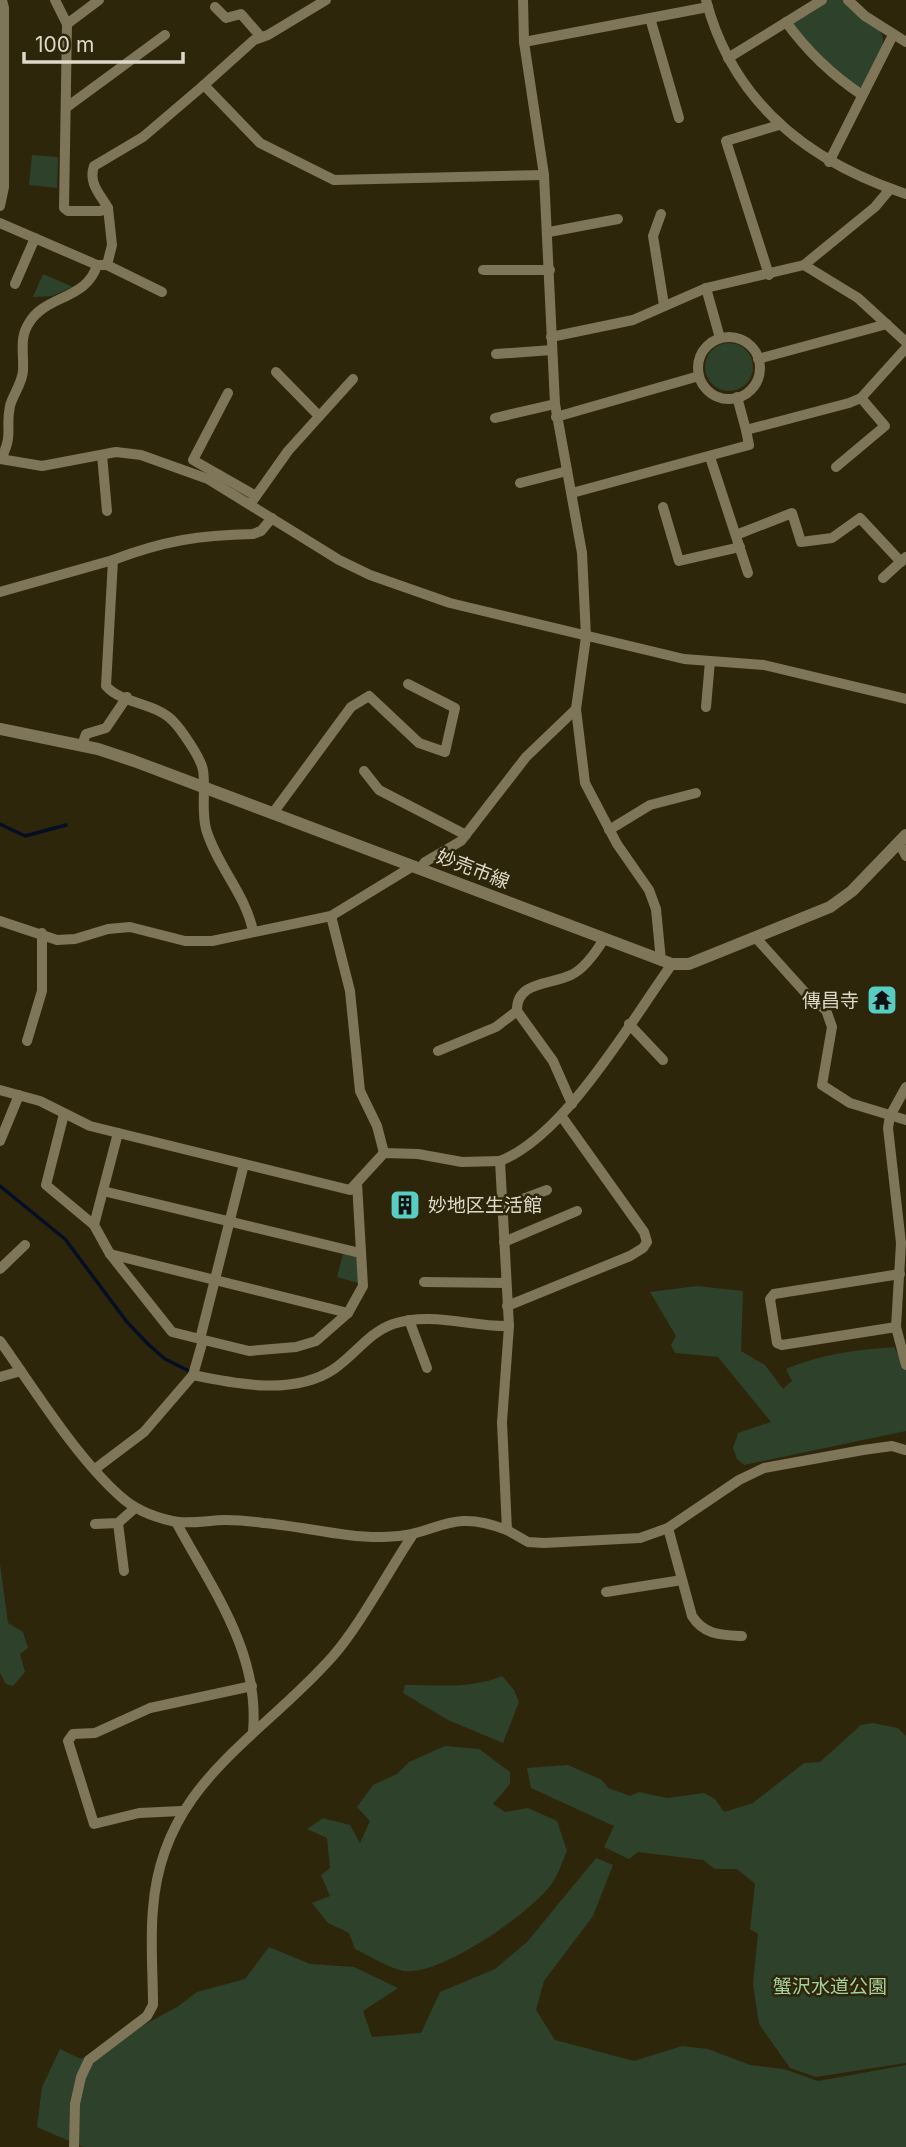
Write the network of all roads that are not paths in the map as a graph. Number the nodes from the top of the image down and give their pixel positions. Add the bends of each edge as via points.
1 (2, 0) edge
2 (55, 0) edge
3 (99, 0) edge
4 (327, 0) edge
5 (523, 0) edge
6 (822, 0) edge
7 (848, 0) edge
8 (707, 4) edge
9 (215, 6) dead end
10 (650, 18) junction
11 (786, 22) junction
12 (67, 24) junction
13 (165, 34) dead end
14 (893, 35) junction
15 (261, 37) junction
16 (524, 42) junction
17 (906, 42) edge
18 (728, 58) junction
19 (204, 85) junction
20 (862, 95) junction
21 (67, 107) junction
22 (679, 118) dead end
23 (779, 125) junction
24 (829, 162) junction
25 (544, 175) junction
26 (890, 189) junction
27 (906, 193) edge
28 (0, 206) edge
29 (108, 208) junction
30 (661, 214) dead end
31 (618, 219) dead end
32 (0, 223) edge
33 (549, 232) junction
34 (35, 238) junction
35 (102, 265) junction
36 (804, 265) junction
37 (483, 270) dead end
38 (550, 270) junction
39 (769, 275) junction
40 (15, 285) dead end
41 (706, 288) junction
42 (162, 292) dead end
43 (664, 305) junction
44 (887, 324) junction
45 (551, 337) junction
46 (720, 338) junction
47 (906, 342) edge
48 (906, 348) edge
49 (552, 350) junction
50 (496, 354) dead end
51 (758, 359) junction
52 (276, 372) dead end
53 (699, 376) junction
54 (353, 379) dead end
55 (228, 393) dead end
56 (737, 397) junction
57 (861, 398) junction
58 (555, 404) junction
59 (319, 416) junction
60 (556, 417) junction
61 (495, 418) dead end
62 (746, 430) junction
63 (102, 455) junction
64 (710, 457) junction
65 (0, 459) edge
66 (836, 467) dead end
67 (567, 471) junction
68 (520, 483) dead end
69 (572, 494) junction
70 (253, 500) junction
71 (663, 508) dead end
72 (107, 511) dead end
73 (272, 517) junction
74 (736, 535) junction
75 (740, 547) junction
76 (903, 559) edge
77 (113, 560) junction
78 (748, 573) dead end
79 (883, 578) dead end
80 (0, 592) edge
81 (586, 637) junction
82 (710, 661) junction
83 (408, 684) dead end
84 (127, 697) junction
85 (906, 700) edge
86 (706, 707) dead end
87 (576, 709) junction
88 (0, 729) edge
89 (82, 745) junction
90 (363, 771) dead end
91 (202, 787) junction
92 (696, 793) dead end
93 (273, 813) junction
94 (609, 830) junction
95 (466, 835) junction
96 (902, 839) edge
97 (906, 856) edge
98 (417, 868) junction
99 (331, 916) junction
100 (0, 922) edge
101 (253, 931) junction
102 (42, 933) junction
103 (604, 939) junction
104 (756, 939) junction
105 (667, 962) junction
106 (517, 1011) junction
107 (629, 1024) junction
108 (27, 1041) dead end
109 (438, 1051) dead end
110 (663, 1060) dead end
111 (906, 1087) edge
112 (0, 1090) edge
113 (19, 1095) junction
114 (572, 1104) junction
115 (64, 1114) junction
116 (890, 1116) junction
117 (562, 1118) junction
118 (906, 1121) edge
119 (118, 1133) junction
120 (0, 1141) edge
121 (384, 1153) junction
122 (500, 1161) junction
123 (244, 1164) junction
124 (357, 1183) junction
125 (547, 1190) dead end
126 (103, 1191) junction
127 (501, 1207) junction
128 (577, 1211) dead end
129 (229, 1220) junction
130 (94, 1225) junction
131 (503, 1242) junction
132 (25, 1245) dead end
133 (360, 1253) junction
134 (110, 1254) junction
135 (0, 1269) edge
136 (900, 1274) junction
137 (215, 1279) junction
138 (424, 1282) dead end
139 (506, 1283) junction
140 (508, 1306) junction
141 (348, 1313) junction
142 (409, 1320) junction
143 (509, 1326) junction
144 (896, 1327) junction
145 (202, 1340) junction
146 (0, 1341) edge
147 (906, 1365) edge
148 (427, 1368) dead end
149 (21, 1371) junction
150 (193, 1375) junction
151 (0, 1377) edge
152 (906, 1451) edge
153 (95, 1469) junction
154 (135, 1508) junction
155 (176, 1522) junction
156 (118, 1523) junction
157 (96, 1524) dead end
158 (668, 1528) junction
159 (506, 1530) junction
160 (412, 1536) junction
161 (124, 1571) dead end
162 (682, 1580) junction
163 (606, 1592) dead end
164 (743, 1636) dead end
165 (252, 1686) junction
166 (253, 1732) junction
167 (181, 1811) junction
168 (74, 2147) edge

1 - 28 street via 4,187
2 - 12 street
3 - 12 street
4 - 15 street
5 - 16 street
6 - 11 street
7 - 14 street
8 - 10 street
8 - 18 street
9 - 15 street via 226,18 242,14
10 - 16 street
10 - 22 street
11 - 18 street
11 - 20 street via 801,43
12 - 21 street
13 - 21 street
14 - 17 street
14 - 20 street
15 - 19 street
16 - 25 street
18 - 23 street
19 - 25 street via 260,143 334,180
19 - 29 street via 144,136 94,166 93,185
20 - 24 street
21 - 29 street via 64,208
23 - 24 street
23 - 39 street via 726,141
24 - 26 street
25 - 33 street
26 - 27 street
26 - 36 street via 875,208
29 - 35 street via 112,245
30 - 43 street via 653,236
31 - 33 street
32 - 34 street
33 - 38 street
34 - 35 street
34 - 40 street
35 - 42 street
35 - 65 street via 79,290 51,301 29,322 21,345 23,373 10,406 9,443
36 - 39 street
36 - 44 street via 836,282
37 - 38 street
38 - 45 street
39 - 41 street
41 - 43 street
41 - 46 street
43 - 45 street via 633,320
44 - 47 street
44 - 51 street
45 - 49 street
46 - 51 street via 734,337 747,343
46 - 53 street via 704,350 698,362
48 - 57 street
49 - 50 street
49 - 58 street
51 - 56 street via 757,380
52 - 59 street
53 - 56 street via 711,393
53 - 60 street
54 - 59 street
55 - 70 street via 193,460
56 - 62 street
57 - 62 street
57 - 66 street via 884,426
58 - 60 street
58 - 61 street
59 - 70 street
60 - 67 street
62 - 64 street via 749,445
63 - 65 street via 42,466
63 - 70 street via 141,455
63 - 72 street
64 - 69 street
64 - 74 street
67 - 68 street
67 - 69 street
69 - 81 street via 582,553
70 - 73 street
71 - 75 street via 679,561
73 - 77 street via 253,534 201,535
73 - 81 street via 370,575 450,603
74 - 75 street
74 - 76 street via 792,513 801,542 811,541 832,538 860,518
75 - 78 street
76 - 79 street
77 - 80 street
77 - 84 street via 106,686
81 - 82 street
81 - 87 street
82 - 85 street via 775,667
82 - 86 street
83 - 93 street via 455,708 445,752 419,743 369,696 351,707
84 - 89 street via 106,728 86,734
84 - 91 street via 158,709 182,732 203,769
87 - 94 street via 586,783
87 - 95 street via 526,757
88 - 89 main road, 妙売市線
89 - 91 main road, 妙売市線
90 - 95 street via 379,790
91 - 93 main road, 妙売市線
91 - 101 street via 206,829 229,882 243,898
92 - 94 street via 650,805
93 - 98 main road, 妙売市線
94 - 105 street via 649,890
95 - 98 street
96 - 97 street
96 - 104 main road via 830,907
98 - 99 street
98 - 103 main road, 妙売市線
99 - 101 street
99 - 121 street via 350,991 360,1091
100 - 102 street
101 - 102 street via 212,941 185,941 130,928 75,939 57,940
102 - 108 street via 42,991
103 - 105 main road, 妙売市線
103 - 106 street via 573,975 524,992
104 - 105 main road via 690,964
104 - 116 street via 826,1010 832,1027 822,1085 850,1103
105 - 107 street
106 - 109 street via 496,1027
106 - 114 street via 553,1061
107 - 110 street
107 - 114 street
111 - 116 street
112 - 113 street
113 - 115 street
113 - 120 street
114 - 117 street
115 - 119 street
115 - 130 street via 46,1185
116 - 118 street
116 - 136 street
117 - 122 street via 516,1155
117 - 140 street via 647,1242 630,1256
119 - 123 street
119 - 126 street
121 - 122 street via 462,1162
121 - 124 street
122 - 127 street
123 - 124 street via 350,1190
123 - 129 street
124 - 133 street
125 - 127 street
126 - 129 street
126 - 130 street
127 - 131 street
128 - 131 street
129 - 133 street
129 - 137 street
130 - 134 street
131 - 139 street
132 - 135 street
133 - 141 street via 363,1286
134 - 137 street
134 - 145 street via 172,1332
136 - 144 street
136 - 144 street via 774,1294 770,1299 777,1343 782,1345
137 - 141 street
137 - 145 street
138 - 139 street
139 - 140 street
140 - 143 street
141 - 145 street via 316,1341 296,1347 249,1351
142 - 143 street via 461,1319
142 - 148 street
142 - 150 street via 372,1334 332,1370 303,1382 247,1386
143 - 159 street via 502,1422
144 - 147 street
145 - 150 street
146 - 149 street
149 - 151 street
149 - 153 street
150 - 153 street via 144,1432
152 - 158 street via 892,1446 764,1468
153 - 154 street
154 - 155 street
154 - 156 street
155 - 160 street via 226,1520 381,1538
155 - 165 street via 235,1627
156 - 157 street
156 - 161 street
158 - 159 street via 640,1538 544,1543 528,1542
158 - 162 street
159 - 160 street via 464,1519 440,1523
160 - 166 street via 334,1655
162 - 163 street
162 - 164 street via 699,1628
165 - 166 street
165 - 167 street via 150,1708 95,1733 73,1734 68,1741 94,1824 139,1813
166 - 167 street
167 - 168 street via 162,1861 153,1909 153,2005 147,2016 89,2060 75,2104

